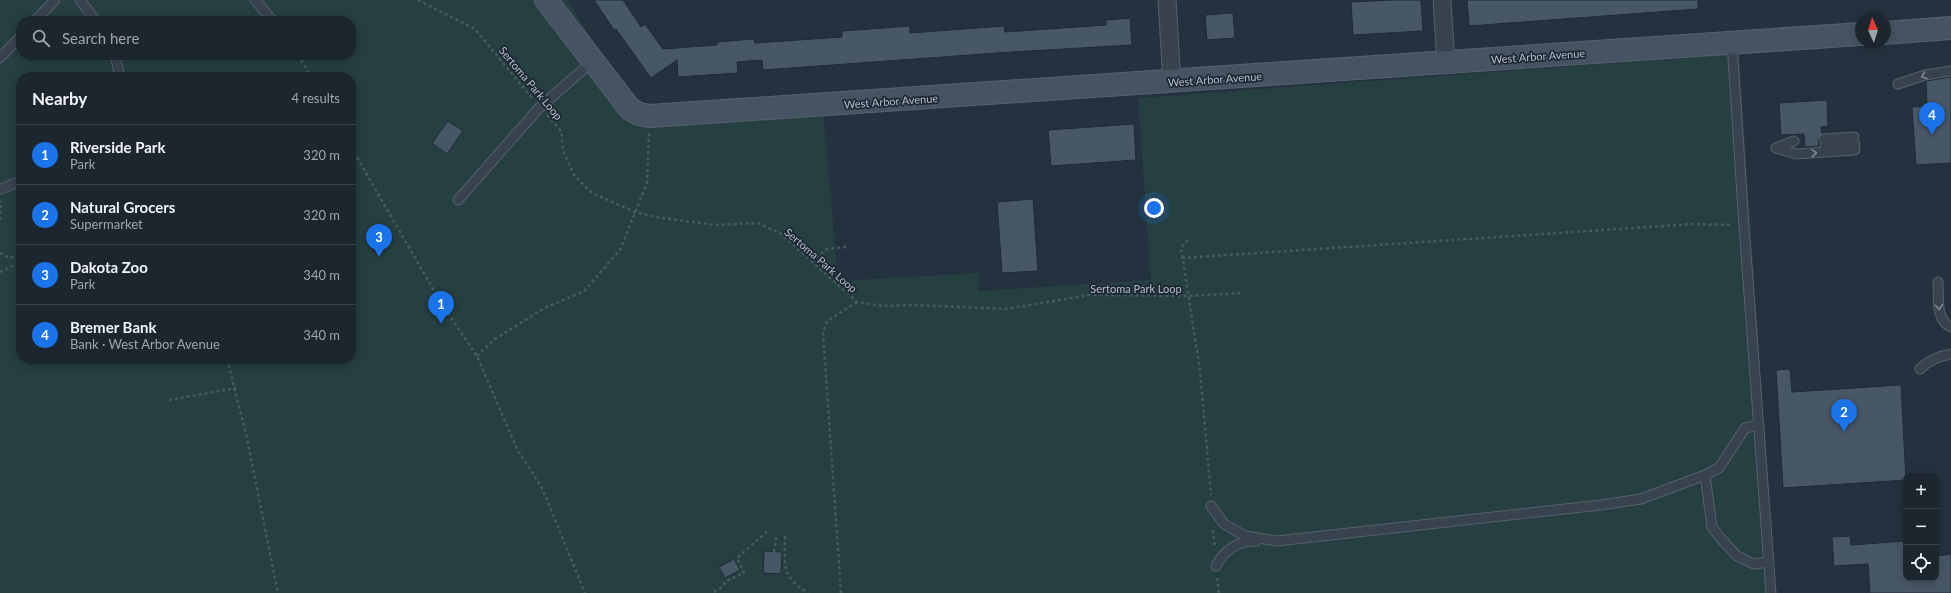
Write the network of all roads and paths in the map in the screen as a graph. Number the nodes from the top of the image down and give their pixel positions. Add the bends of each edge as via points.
1 (55, 0) edge
2 (80, 0) edge
3 (255, 0) edge
4 (418, 0) edge
5 (546, 0) edge
6 (1167, 0) edge
7 (1442, 0) edge
8 (40, 16) edge
9 (92, 16) edge
10 (269, 16) edge
11 (1951, 28) edge
12 (1891, 33) edge
13 (1855, 34) edge
14 (16, 41) edge
15 (1732, 43) junction
16 (0, 58) edge
17 (116, 60) edge
18 (301, 60) edge
19 (593, 61) junction
20 (1446, 63) junction
21 (119, 72) edge
22 (307, 72) edge
23 (1951, 72) edge
24 (1172, 82) junction
25 (1898, 84) dead end
26 (540, 107) junction
27 (650, 116) junction
28 (1825, 142) dead end
29 (1795, 144) dead end
30 (356, 156) edge
31 (16, 182) edge
32 (1, 189) dead end
33 (458, 200) dead end
34 (635, 212) junction
35 (1744, 226) junction
36 (1188, 240) dead end
37 (846, 248) dead end
38 (0, 253) edge
39 (16, 256) edge
40 (1182, 258) junction
41 (812, 262) junction
42 (16, 264) edge
43 (0, 272) edge
44 (1938, 282) dead end
45 (1241, 293) dead end
46 (1189, 296) junction
47 (857, 302) junction
48 (1951, 327) edge
49 (1951, 354) edge
50 (477, 356) junction
51 (229, 364) edge
52 (1920, 369) dead end
53 (236, 388) junction
54 (169, 400) dead end
55 (1759, 425) junction
56 (1705, 475) junction
57 (1211, 506) junction
58 (769, 530) dead end
59 (786, 536) dead end
60 (776, 537) dead end
61 (1277, 541) junction
62 (774, 552) dead end
63 (1768, 562) junction
64 (1216, 566) junction
65 (714, 592) edge
66 (278, 593) edge
67 (585, 593) edge
68 (808, 593) edge
69 (841, 593) edge
70 (1219, 593) edge
71 (1771, 593) edge

1 - 8 lane
2 - 9 lane
3 - 10 lane
4 - 26 path, Sertoma Park Loop via 475,29
5 - 19 main road, West Arbor Avenue
6 - 24 street
7 - 20 street
11 - 12 main road
13 - 15 main road, West Arbor Avenue
14 - 16 lane
15 - 20 main road, West Arbor Avenue
15 - 35 lane
17 - 21 lane
18 - 22 path
19 - 26 lane
19 - 27 main road, West Arbor Avenue via 630,109
20 - 24 main road, West Arbor Avenue
23 -> 25 lane via 1925,75
24 - 27 main road, West Arbor Avenue
26 - 33 lane
26 - 34 path, Sertoma Park Loop via 561,131 563,151 574,175 592,193
27 - 34 path via 647,183
29 -> 28 lane via 1776,148 1796,154 1855,144
30 - 50 path via 441,303
31 - 32 lane
34 - 41 path, Sertoma Park Loop via 690,223 758,224 780,234
34 - 50 path via 620,250 584,291 543,309 495,339
35 - 40 path via 1693,224
35 - 55 lane
36 - 40 path via 1181,248
37 - 41 path via 828,249
38 - 39 path via 10,258
40 - 46 path
41 - 47 path, Sertoma Park Loop
42 - 43 path
44 -> 48 lane via 1940,315
45 - 46 path, Sertoma Park Loop
46 - 47 path, Sertoma Park Loop via 1089,295 1006,309 883,306
46 - 57 path via 1200,370
47 - 69 path via 827,320 823,332
49 - 52 lane via 1937,357
50 - 67 path via 517,449 542,488
51 - 53 path
53 - 54 path
53 - 66 path
55 - 56 lane via 1745,428 1719,468
55 - 63 lane
56 - 61 lane via 1641,499
56 - 63 lane via 1712,527 1736,556 1754,564
57 - 61 lane via 1224,524 1245,536
57 - 64 path
58 - 65 path via 737,558 744,573 726,581 722,588
59 - 68 path via 785,570 794,584
60 - 62 path
61 - 64 lane via 1252,541 1237,545 1226,552
63 - 71 lane
64 - 70 path

